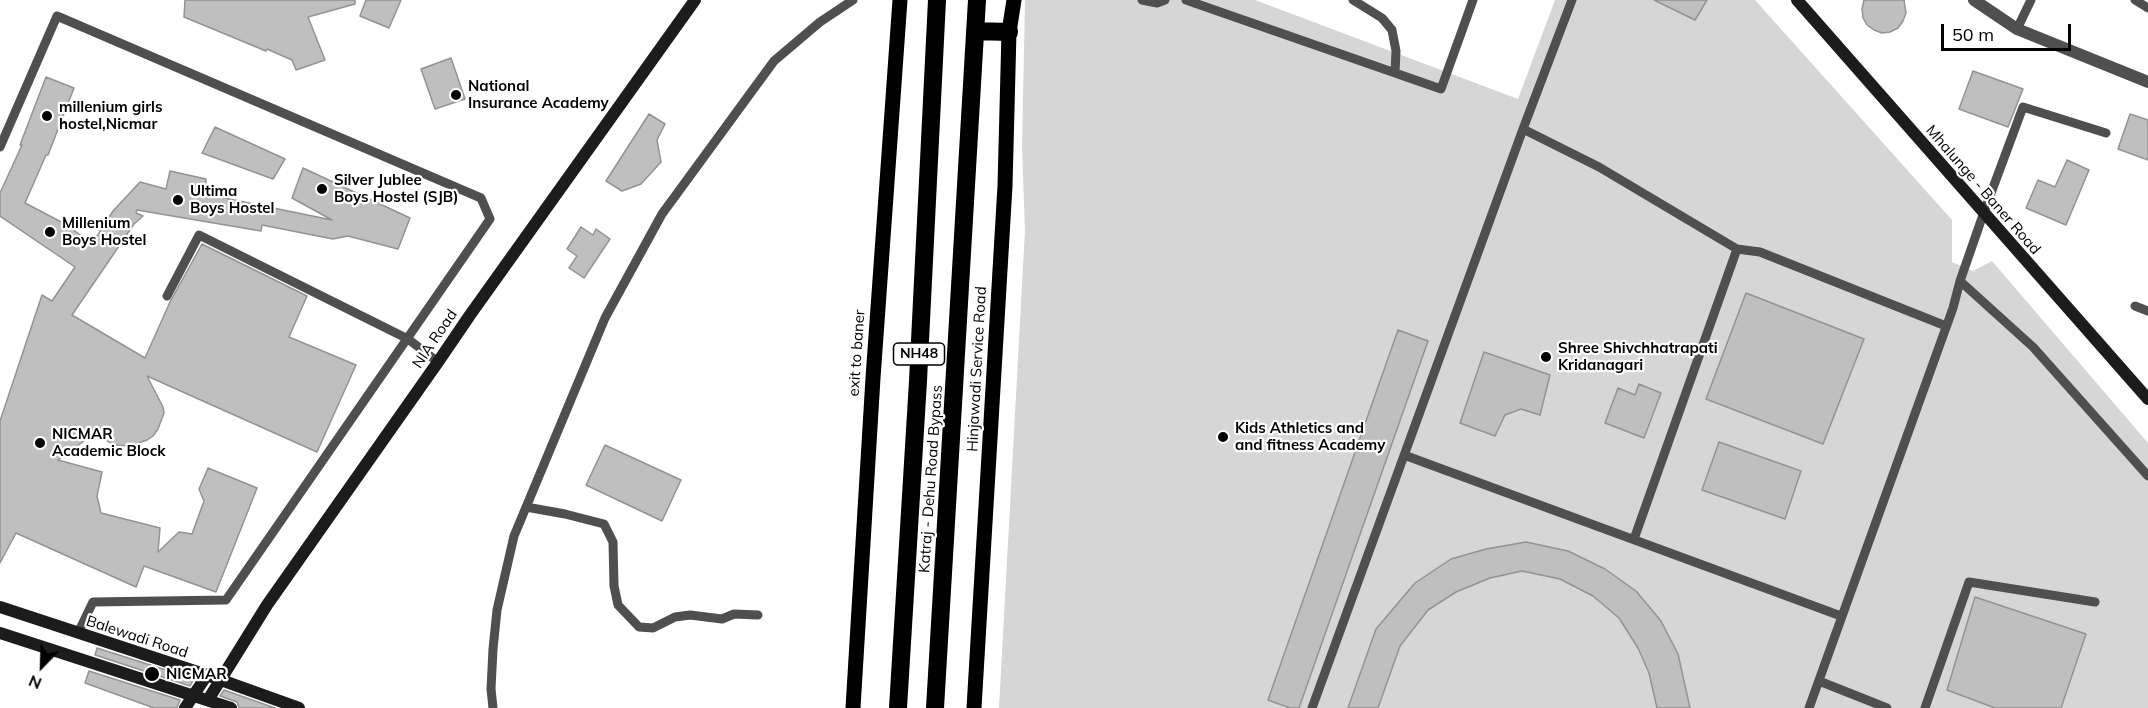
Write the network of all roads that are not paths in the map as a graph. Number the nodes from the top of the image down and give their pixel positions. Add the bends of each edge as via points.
1 (695, 0) edge
2 (852, 0) edge
3 (900, 0) edge
4 (937, 0) edge
5 (977, 0) edge
6 (1014, 0) edge
7 (1142, 0) edge
8 (1165, 0) edge
9 (1186, 0) edge
10 (1353, 0) edge
11 (1473, 0) edge
12 (1572, 0) edge
13 (1797, 0) edge
14 (1974, 0) edge
15 (2031, 0) edge
16 (2135, 0) edge
17 (2148, 8) edge
18 (2017, 29) junction
19 (975, 31) junction
20 (1009, 33) junction
21 (1395, 73) junction
22 (2147, 78) edge
23 (1523, 129) junction
24 (2106, 133) dead end
25 (0, 147) edge
26 (1984, 212) junction
27 (1737, 249) junction
28 (1960, 281) junction
29 (167, 296) dead end
30 (2135, 306) dead end
31 (2148, 311) edge
32 (1946, 326) junction
33 (408, 339) junction
34 (438, 362) junction
35 (2147, 394) edge
36 (1404, 455) junction
37 (2148, 476) edge
38 (526, 507) junction
39 (1634, 539) junction
40 (2095, 602) dead end
41 (0, 607) edge
42 (758, 615) dead end
43 (1841, 616) junction
44 (0, 633) edge
45 (78, 633) junction
46 (207, 675) junction
47 (220, 680) junction
48 (1819, 681) junction
49 (194, 694) junction
50 (208, 700) junction
51 (185, 708) edge
52 (231, 708) edge
53 (298, 708) edge
54 (493, 708) edge
55 (854, 708) edge
56 (898, 708) edge
57 (934, 708) edge
58 (974, 708) edge
59 (1312, 708) edge
60 (1809, 708) edge
61 (1887, 708) edge
62 (1925, 708) edge

1 - 34 main road, NIA Road
2 - 38 lane via 774,61 662,214 605,318
3 - 55 main road, exit to baner
4 - 56 highway, Katraj - Dehu Road Bypass / NH48
5 - 19 highway, Katraj - Dehu Road Bypass / NH48
6 - 20 main road, Hinjawadi Service Road
7 - 8 lane
9 - 21 lane
10 - 21 lane via 1382,18 1392,30
11 - 21 lane via 1441,89
12 - 23 lane
13 - 26 main road, Mhalunge - Baner Road
14 - 18 street
15 - 18 lane
16 - 17 lane
18 - 22 street
19 - 20 highway
19 - 57 highway, Katraj - Dehu Road Bypass / NH48
20 - 58 main road, Hinjawadi Service Road via 1005,198
23 - 27 lane via 1599,167
23 - 36 lane
24 - 26 lane via 2023,107
25 - 33 lane via 57,16 481,198 490,219
26 - 28 lane
26 - 35 main road, Mhalunge - Baner Road
27 - 32 lane via 1760,252
27 - 39 lane
28 - 32 lane
28 - 37 lane via 2033,346
29 - 33 lane via 199,235
30 - 31 lane
32 - 43 lane
33 - 34 lane
33 - 45 lane via 226,600 93,602
34 - 47 main road, NIA Road via 267,605
36 - 39 lane
36 - 59 lane
38 - 42 lane via 604,524 613,542 618,605 639,627 653,628 675,617 690,615 722,619 734,614
38 - 54 lane via 514,536 497,610
39 - 43 lane
40 - 62 lane via 1969,582
41 - 45 main road, Balewadi Road
43 - 48 lane
44 - 49 main road
45 - 46 main road, Balewadi Road
46 - 47 main road, Balewadi Road
46 - 49 main road
47 - 50 main road, NIA Road
47 - 53 main road, Balewadi Road
48 - 60 lane
48 - 61 lane
49 - 50 main road
49 - 51 main road
50 - 52 main road

